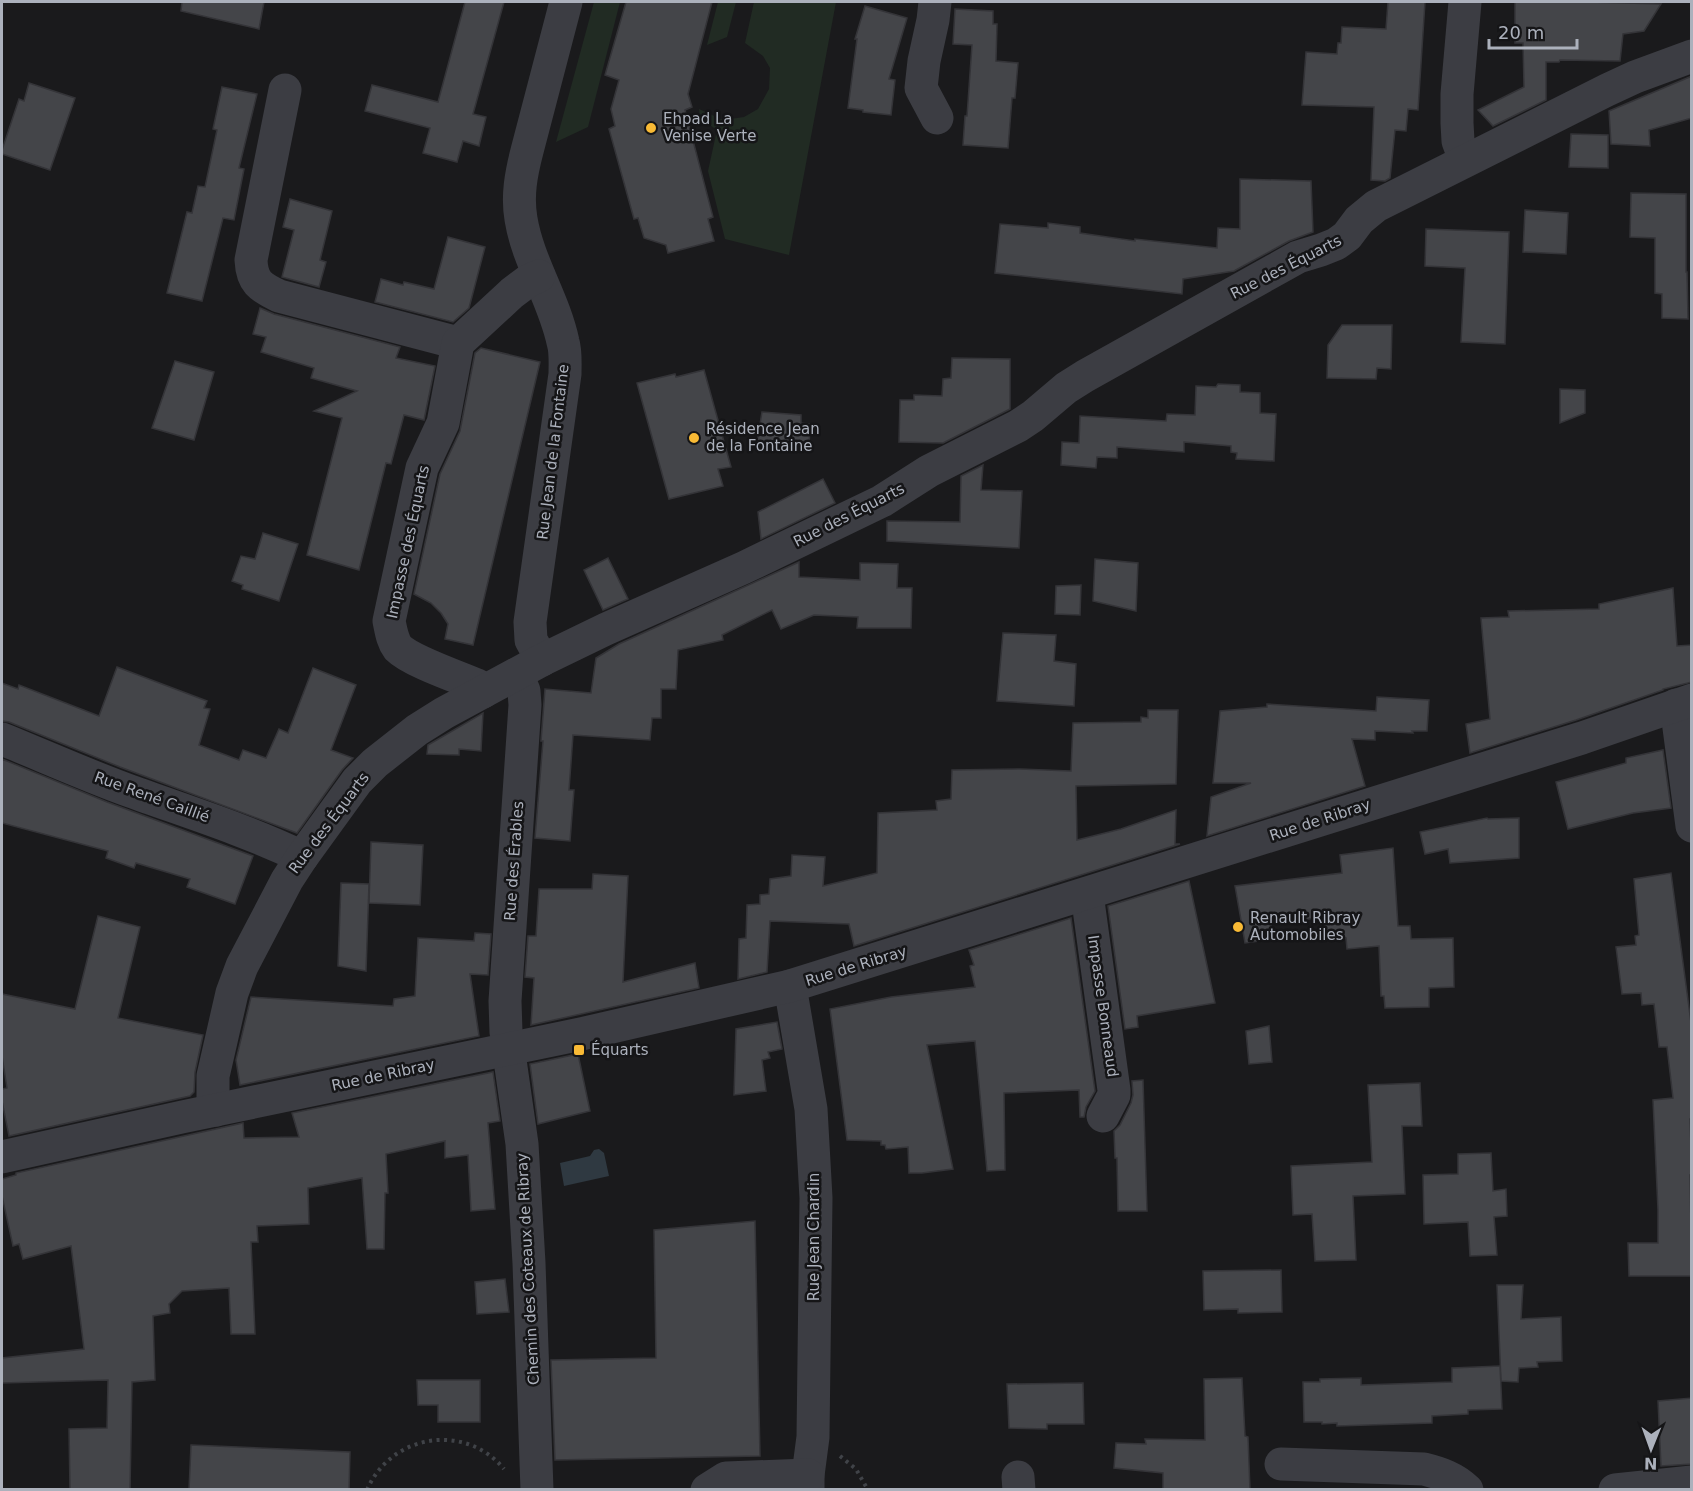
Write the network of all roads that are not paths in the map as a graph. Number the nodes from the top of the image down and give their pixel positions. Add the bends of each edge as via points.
1 (566, 2) edge
2 (934, 2) edge
3 (1465, 2) edge
4 (1692, 56) edge
5 (285, 90) dead end
6 (937, 118) dead end
7 (1465, 160) junction
8 (539, 276) junction
9 (458, 343) junction
10 (529, 667) junction
11 (483, 692) junction
12 (1684, 703) edge
13 (2, 739) edge
14 (1692, 826) edge
15 (302, 857) junction
16 (1087, 894) junction
17 (790, 986) junction
18 (508, 1049) junction
19 (216, 1110) junction
20 (1103, 1116) dead end
21 (2, 1157) edge
22 (1281, 1464) dead end
23 (808, 1482) edge
24 (1692, 1482) edge
25 (537, 1490) edge
26 (707, 1490) edge
27 (1467, 1490) edge
28 (1615, 1490) edge

1 - 8 street, Rue Jean de la Fontaine via 521,175 521,219
2 - 6 street via 921,88
3 - 7 street via 1457,94 1458,141
4 - 7 street, Rue des Équarts via 1625,81
5 - 9 street via 251,260 255,280 279,296
7 - 10 street, Rue des Équarts via 1376,206 1336,244 1298,257 1085,376 1018,426 929,471 882,501
8 - 9 street via 512,293
8 - 10 street, Rue Jean de la Fontaine via 559,325 565,374 530,622
9 - 11 street, Impasse des Équarts via 443,423 422,468 389,621 398,647 477,685
10 - 11 street, Rue des Équarts
10 - 18 street, Rue des Érables via 524,692 505,1001
11 - 15 street, Rue des Équarts via 426,724 375,763 357,781
12 - 14 street
12 - 16 street, Rue de Ribray
13 - 15 street, Rue René Caillié via 127,790 243,830
15 - 19 street, Rue des Équarts via 242,966 232,993 213,1076
16 - 17 street, Rue de Ribray
16 - 20 street, Impasse Bonneaud via 1114,1090
17 - 18 street, Rue de Ribray
17 - 23 street, Rue Jean Chardin via 811,1109 816,1197 813,1437
18 - 19 street, Rue de Ribray
18 - 25 street, Chemin des Coteaux de Ribray via 522,1144 529,1263 522,1466
19 - 21 street, Rue de Ribray
22 - 27 street via 1424,1469 1442,1474
23 - 26 street via 726,1478
24 - 28 street

